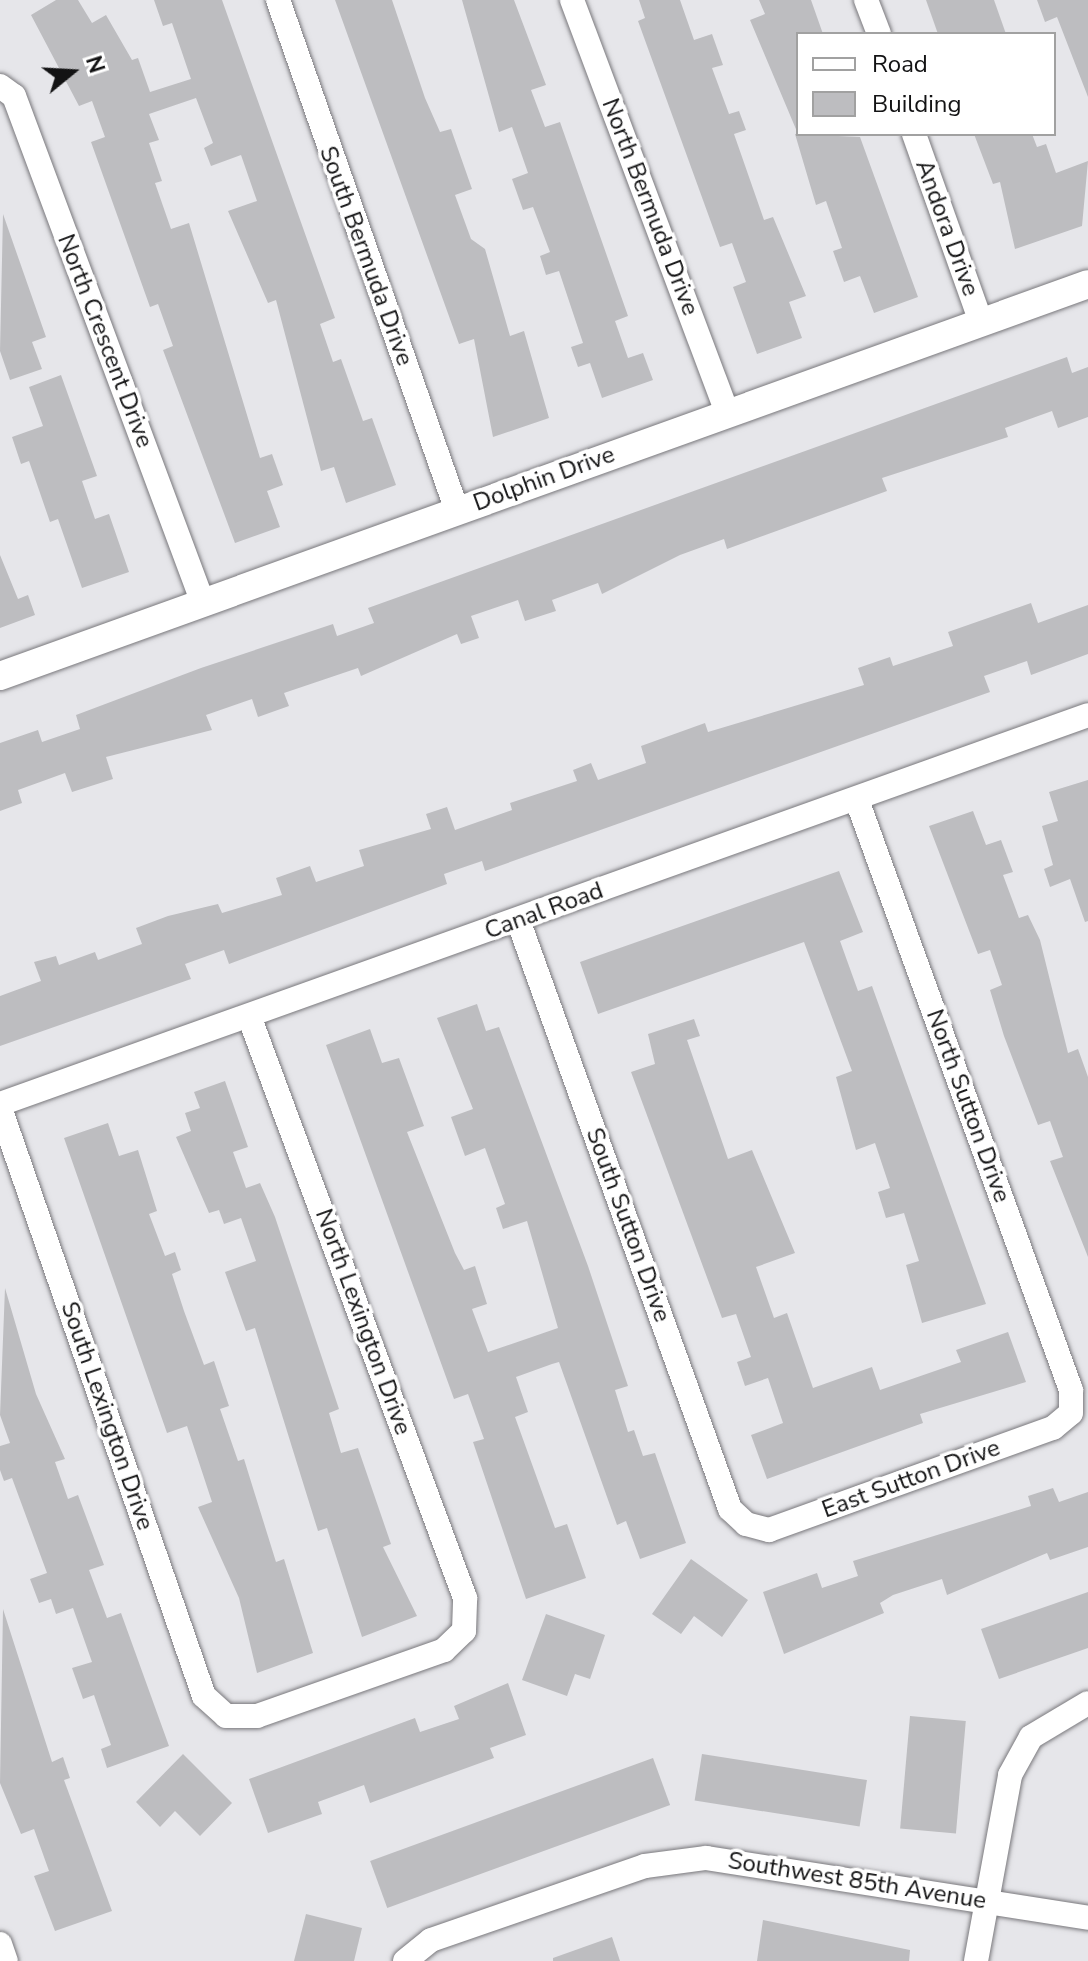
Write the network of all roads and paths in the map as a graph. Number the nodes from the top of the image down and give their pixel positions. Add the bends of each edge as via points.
1 (278, 0) edge
2 (572, 0) edge
3 (866, 0) edge
4 (878, 32) edge
5 (0, 86) edge
6 (915, 136) edge
7 (1088, 284) edge
8 (981, 322) junction
9 (727, 413) junction
10 (457, 511) junction
11 (203, 603) junction
12 (0, 676) edge
13 (1088, 715) edge
14 (857, 800) junction
15 (518, 920) junction
16 (249, 1016) junction
17 (0, 1106) edge
18 (1071, 1413) joint
19 (746, 1524) joint
20 (1088, 1703) edge
21 (226, 1716) joint
22 (986, 1901) junction
23 (1088, 1918) edge
24 (0, 1944) edge
25 (6, 1961) edge
26 (405, 1961) edge
27 (976, 1961) edge

1 - 10 street, South Bermuda Drive
2 - 9 street, North Bermuda Drive
3 - 4 street
5 - 11 street, North Crescent Drive via 14,96
6 - 8 street, Andora Drive
7 - 8 street, Dolphin Drive
8 - 9 street, Dolphin Drive
9 - 10 street, Dolphin Drive
10 - 11 street, Dolphin Drive
11 - 12 street, Dolphin Drive
13 - 14 street, Canal Road
14 - 15 street, Canal Road
14 - 18 street, North Sutton Drive via 1071,1390
15 - 16 street, Canal Road
15 - 19 street, South Sutton Drive via 730,1509
16 - 17 street, Canal Road
16 - 21 street, North Lexington Drive via 465,1598 464,1631 430,1655 257,1716
17 - 21 street, South Lexington Drive via 204,1696
18 - 19 street, East Sutton Drive via 1053,1428 769,1530
20 - 22 street via 1031,1737 1010,1775
22 - 23 street, Southwest 85th Avenue
22 - 26 street, Southwest 85th Avenue via 706,1858 645,1866 431,1940
22 - 27 street
24 - 25 street

